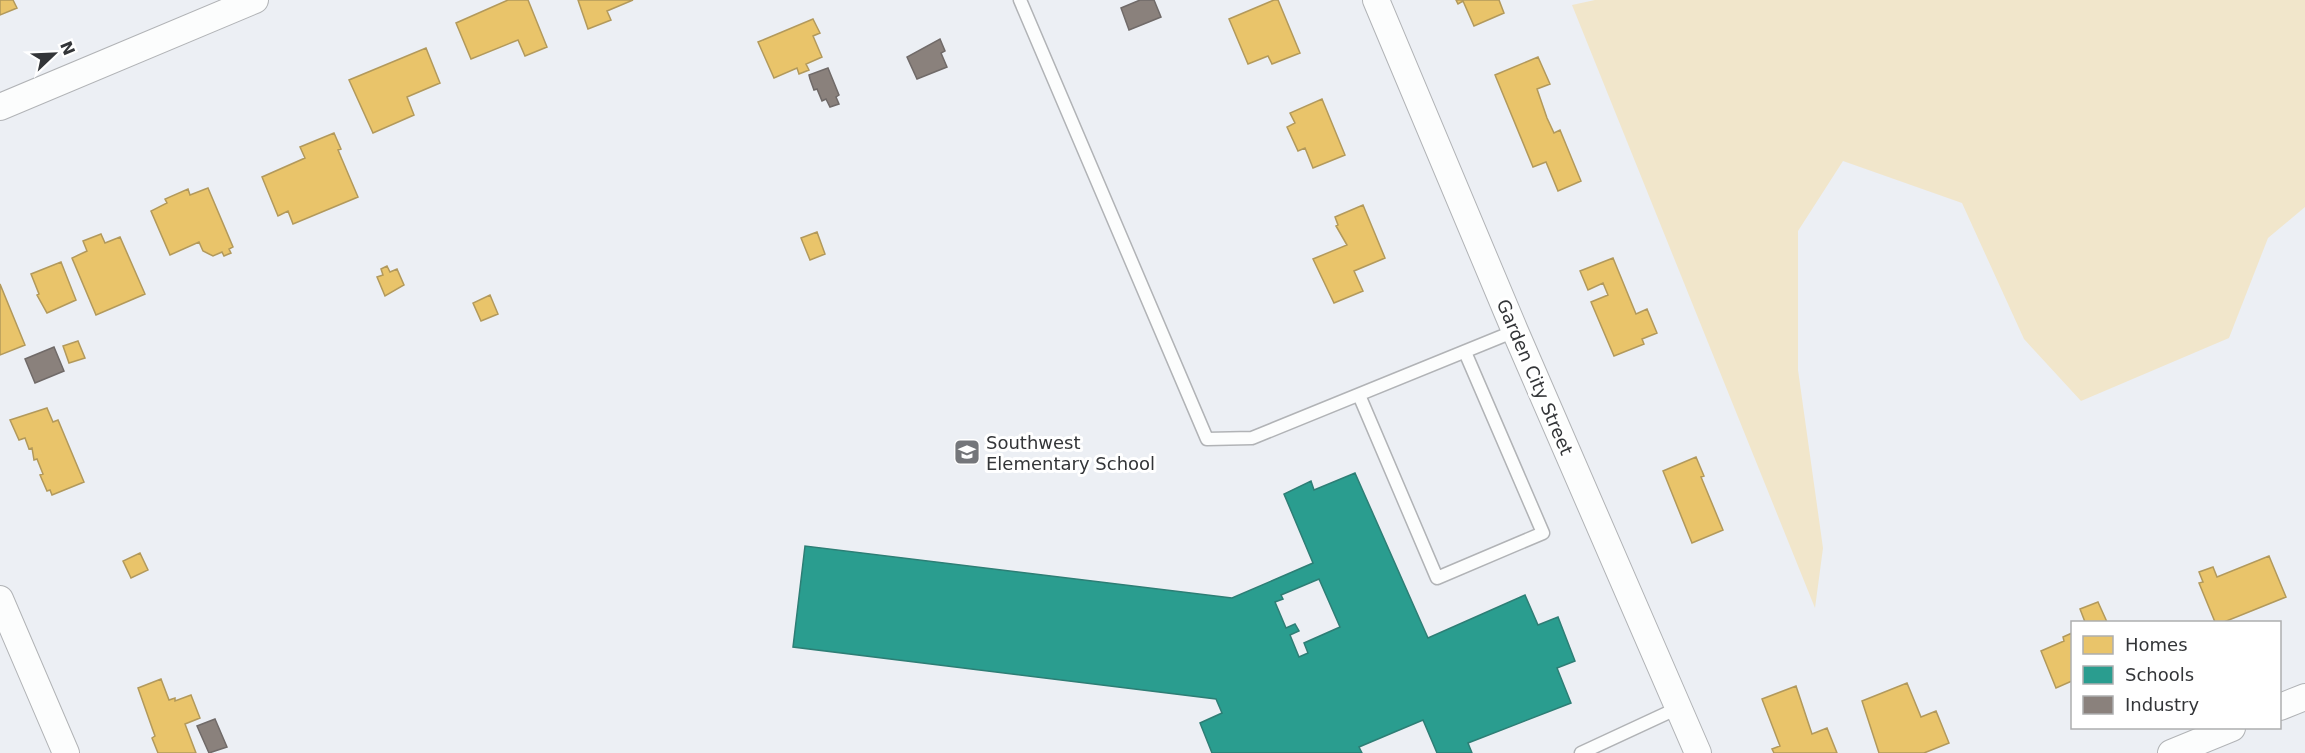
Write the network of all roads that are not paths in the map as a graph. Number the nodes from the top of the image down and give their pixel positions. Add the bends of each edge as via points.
1 (255, 0) edge
2 (1020, 0) edge
3 (1376, 0) edge
4 (0, 107) edge
5 (1515, 331) junction
6 (1465, 352) junction
7 (1359, 394) junction
8 (0, 599) edge
9 (2305, 697) edge
10 (2281, 707) edge
11 (1678, 708) junction
12 (2230, 729) edge
13 (1589, 751) edge
14 (66, 753) edge
15 (1698, 753) edge
16 (2171, 753) edge

1 - 4 street
2 - 7 lane via 1207,439 1252,438
3 - 5 street, Garden City Street
5 - 6 lane
5 - 11 street, Garden City Street
6 - 7 lane
6 - 7 lane via 1543,533 1437,578
8 - 14 street
9 - 10 street
11 - 13 lane
11 - 15 street, Garden City Street
12 - 16 street

